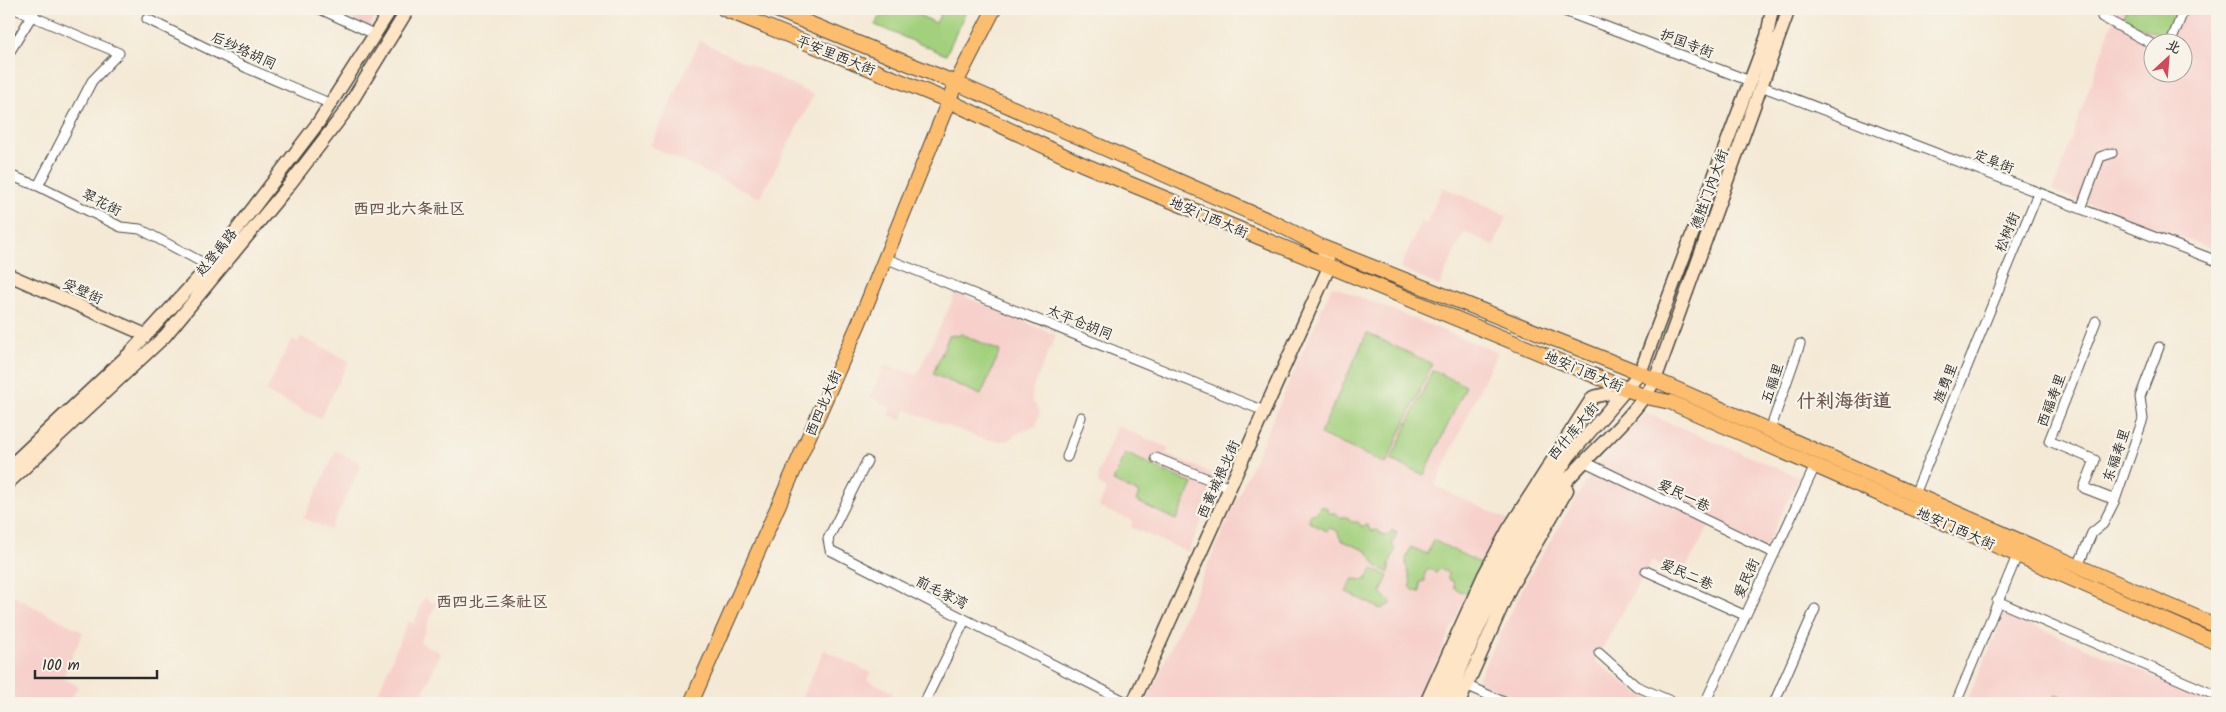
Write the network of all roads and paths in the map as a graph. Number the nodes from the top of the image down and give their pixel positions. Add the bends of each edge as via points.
1 (15, 9) edge
2 (320, 9) edge
3 (391, 9) edge
4 (408, 9) edge
5 (724, 9) edge
6 (774, 9) edge
7 (994, 9) edge
8 (1559, 9) edge
9 (1772, 9) edge
10 (1779, 9) edge
11 (1789, 9) edge
12 (2184, 9) edge
13 (34, 13) edge
14 (2102, 17) dead end
15 (147, 19) dead end
16 (2175, 32) edge
17 (374, 34) junction
18 (1772, 38) junction
19 (2144, 40) edge
20 (9, 54) edge
21 (956, 83) junction
22 (1755, 84) junction
23 (949, 101) junction
24 (331, 104) junction
25 (1744, 116) junction
26 (2112, 153) dead end
27 (9, 175) edge
28 (38, 186) junction
29 (2038, 193) junction
30 (2081, 210) junction
31 (1322, 247) junction
32 (885, 258) junction
33 (2217, 261) edge
34 (209, 266) junction
35 (1329, 267) junction
36 (9, 275) edge
37 (2000, 282) joint
38 (2096, 321) dead end
39 (146, 335) junction
40 (1800, 344) dead end
41 (2159, 347) dead end
42 (1640, 373) junction
43 (1655, 380) junction
44 (1628, 389) junction
45 (1646, 397) junction
46 (1264, 411) junction
47 (1081, 417) dead end
48 (1770, 430) junction
49 (1067, 457) dead end
50 (1156, 458) dead end
51 (1583, 461) junction
52 (867, 462) dead end
53 (1815, 466) junction
54 (9, 467) edge
55 (9, 482) edge
56 (1230, 488) junction
57 (1914, 494) junction
58 (2114, 500) junction
59 (2022, 541) junction
60 (1774, 552) junction
61 (2017, 556) junction
62 (2078, 566) junction
63 (1646, 571) dead end
64 (1997, 602) junction
65 (1814, 609) dead end
66 (1744, 615) junction
67 (965, 620) junction
68 (2217, 626) edge
69 (2217, 644) edge
70 (1599, 653) dead end
71 (1466, 685) junction
72 (2217, 696) edge
73 (692, 703) edge
74 (924, 703) edge
75 (1128, 703) edge
76 (1133, 703) edge
77 (1426, 703) edge
78 (1437, 703) edge
79 (1447, 703) edge
80 (1458, 703) edge
81 (1506, 703) edge
82 (1675, 703) edge
83 (1705, 703) edge
84 (1774, 703) edge
85 (1956, 703) edge

1 - 13 street
2 - 17 street
3 - 17 main road, 赵登禹路
4 - 55 main road, 赵登禹路 via 344,112 280,197 165,336
5 - 23 main road, 平安里西大街
6 - 21 main road, 平安里西大街
7 - 21 main road, 西四北大街
8 - 22 street, 护国寺街
9 - 18 main road, 德胜门内大街
10 - 18 main road, 德胜门内大街
11 - 18 main road, 德胜门内大街
12 - 16 street
13 - 20 street
13 - 28 street via 119,53 92,81
14 - 19 street
15 - 24 street, 后纱络胡同 via 247,68
17 - 24 main road, 赵登禹路
18 - 22 main road, 德胜门内大街
21 - 23 main road, 西四北大街
21 - 31 main road, 地安门西大街
22 - 25 main road, 德胜门内大街
22 - 29 street, 定阜街
23 - 32 main road, 西四北大街
23 - 35 main road, 地安门西大街 via 1082,164
24 - 34 main road, 赵登禹路 via 277,180
25 - 42 main road, 德胜门内大街
25 - 43 main road, 德胜门内大街
26 - 30 street via 2100,157
27 - 28 street, 翠花街
28 - 34 street, 翠花街 via 120,227 140,228
29 - 30 street, 定阜街
29 - 37 street, 松树街
30 - 33 street, 定阜街
31 - 35 main road
31 - 42 main road, 地安门西大街
32 - 46 street, 太平仓胡同
32 - 73 main road, 西四北大街
34 - 39 main road, 赵登禹路
35 - 44 main road, 地安门西大街
35 - 46 main road, 西黄城根北街
36 - 39 main road, 受壁街
37 - 57 street, 旌勇里
38 - 58 street, 西福寿里 via 2049,441 2095,460 2084,488
39 - 54 main road, 赵登禹路
40 - 48 street, 五福里
41 - 58 street, 东福寿里 via 2140,397 2143,419
42 - 43 main road, 地安门西大街
42 - 44 main road, 德胜门内大街
43 - 45 main road, 德胜门内大街
43 - 48 main road, 地安门西大街
44 - 45 main road, 地安门西大街
44 - 77 main road, 西什库大街 via 1593,397 1508,530 1462,621
44 - 78 main road, 西什库大街 via 1570,455 1522,527 1474,616
45 - 51 main road, 西什库大街
45 - 53 main road, 地安门西大街 via 1670,402
46 - 56 main road, 西黄城根北街
47 - 49 street
48 - 57 main road, 地安门西大街
50 - 56 street
51 - 60 street, 爱民一巷
51 - 71 main road, 西什库大街 via 1510,588
51 - 79 main road, 西什库大街 via 1530,532 1483,620
52 - 67 street, 前毛家湾 via 828,539 830,550
53 - 60 street, 爱民街
53 - 61 main road, 地安门西大街
56 - 76 main road, 西黄城根北街
57 - 59 main road, 地安门西大街
58 - 62 street, 东福寿里 via 2103,524 2092,533
59 - 61 street
59 - 62 main road, 地安门西大街
60 - 66 street, 爱民街
61 - 64 street
61 - 69 main road, 地安门西大街
62 - 68 main road, 地安门西大街
63 - 66 street, 爱民二巷
64 - 72 street
64 - 85 street
65 - 84 street
66 - 83 street, 爱民街
67 - 74 street
67 - 75 street, 前毛家湾
70 - 82 street via 1636,686
71 - 80 main road, 西什库大街
71 - 81 street

